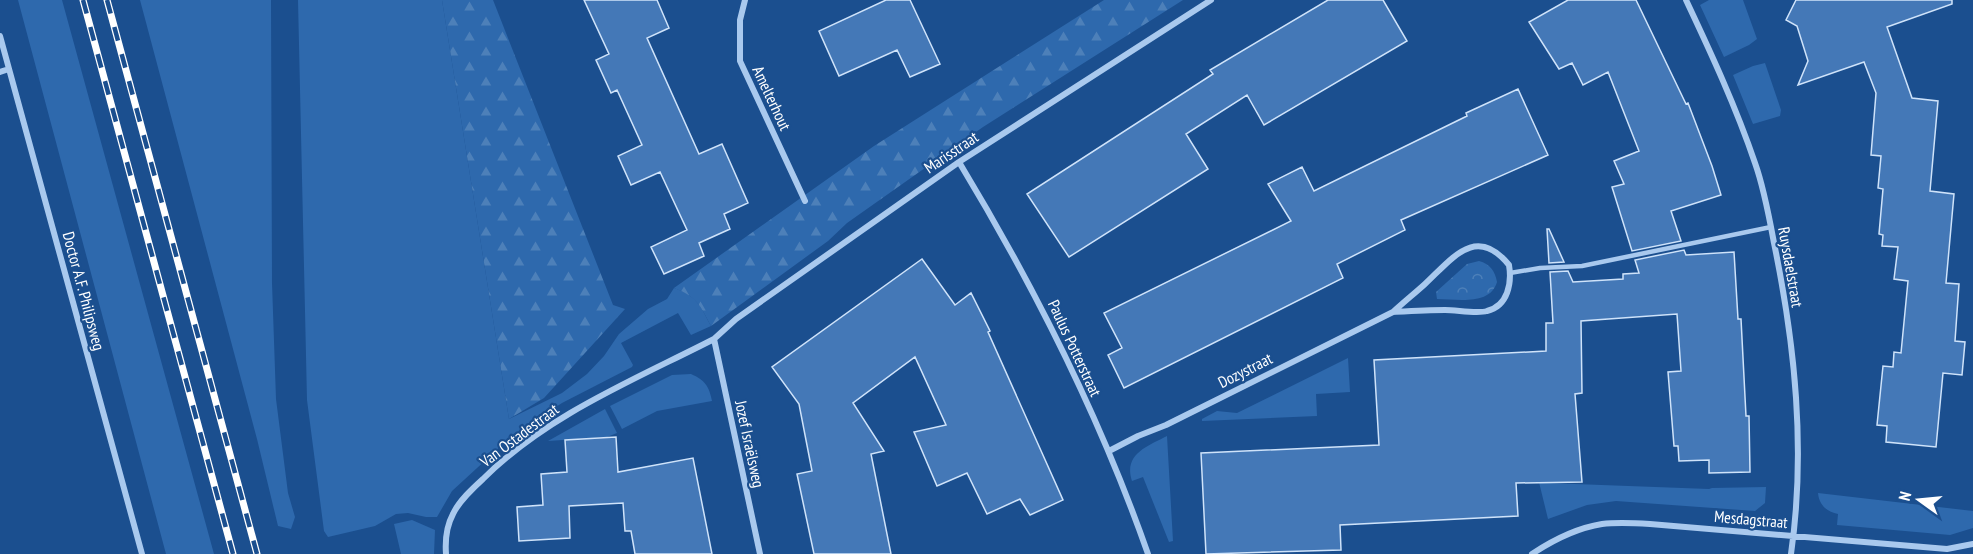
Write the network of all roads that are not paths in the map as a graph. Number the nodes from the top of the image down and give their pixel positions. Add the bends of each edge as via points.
1 (745, 0) edge
2 (1211, 0) edge
3 (1686, 0) edge
4 (0, 36) edge
5 (9, 69) junction
6 (0, 72) edge
7 (959, 162) junction
8 (805, 201) dead end
9 (1771, 227) junction
10 (1510, 273) junction
11 (1393, 312) junction
12 (714, 339) junction
13 (1109, 451) junction
14 (1793, 536) junction
15 (1973, 544) edge
16 (142, 554) edge
17 (446, 554) edge
18 (759, 554) edge
19 (1148, 554) edge
20 (1532, 554) edge
21 (1791, 554) edge

1 - 8 street, Amelterhout via 740,20 740,61
2 - 7 street, Marisstraat
3 - 9 street, Ruysdaelstraat via 1719,70 1756,165
4 - 5 street, Doctor A.F. Philipsweg
5 - 6 street
5 - 16 street, Doctor A.F. Philipsweg
7 - 12 street, Marisstraat
7 - 13 street, Paulus Potterstraat via 1044,312
9 - 10 lane via 1582,266
9 - 14 street, Ruysdaelstraat via 1798,414 1798,496
10 - 11 street, Dozystraat via 1507,295 1487,312
10 - 11 street, Dozystraat via 1509,265 1494,250 1468,247 1454,255
11 - 13 street, Dozystraat
12 - 17 street, Van Ostadestraat via 553,422 522,445 453,512
12 - 18 street, Jozef Israëlsweg
13 - 19 street, Paulus Potterstraat
14 - 15 street, Mesdagstraat via 1947,549
14 - 20 street, Mesdagstraat via 1650,524 1601,524 1554,540
14 - 21 street, Ruysdaelstraat

